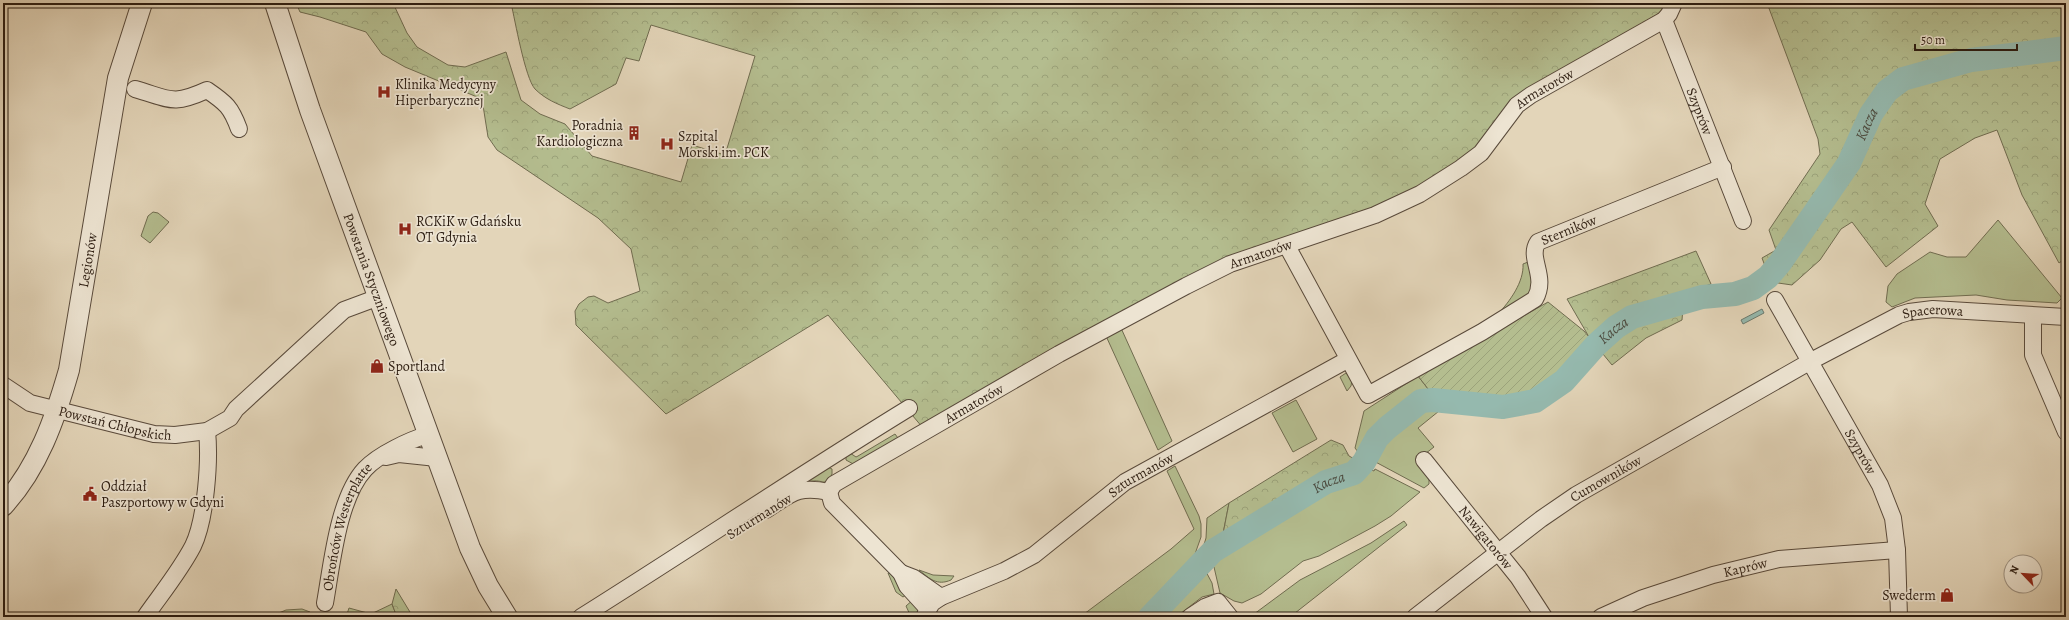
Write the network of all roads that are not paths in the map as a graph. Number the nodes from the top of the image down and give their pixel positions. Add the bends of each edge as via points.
1 (142, 3) edge
2 (275, 3) edge
3 (1674, 3) edge
4 (1664, 20) junction
5 (136, 89) dead end
6 (239, 129) dead end
7 (1723, 166) junction
8 (1743, 221) dead end
9 (1287, 246) junction
10 (379, 297) junction
11 (1775, 300) dead end
12 (2033, 316) junction
13 (2066, 317) edge
14 (1347, 360) junction
15 (1811, 361) junction
16 (3, 385) edge
17 (909, 408) dead end
18 (57, 411) junction
19 (207, 431) junction
20 (2066, 432) edge
21 (429, 434) junction
22 (379, 458) junction
23 (437, 458) junction
24 (831, 458) junction
25 (1424, 460) dead end
26 (844, 478) junction
27 (828, 492) junction
28 (3, 506) edge
29 (1897, 550) junction
30 (1498, 552) junction
31 (901, 573) junction
32 (941, 597) junction
33 (325, 603) dead end
34 (926, 613) edge
35 (145, 617) edge
36 (507, 617) edge
37 (581, 617) edge
38 (600, 617) edge
39 (1190, 617) edge
40 (1230, 617) edge
41 (1415, 617) edge
42 (1544, 617) edge
43 (1601, 617) edge
44 (1899, 617) edge

1 - 18 street, Legionów via 118,78 69,370
2 - 10 street, Powstania Styczniowego via 310,110
3 - 4 street
4 - 7 street, Szyprów
4 - 9 street, Armatorów via 1531,95 1517,105 1481,153 1420,194 1375,215
5 - 6 street via 173,101 188,99 207,90 226,102 233,111
7 - 8 street, Szyprów
7 - 14 street, Sterników via 1538,242 1534,252 1541,280 1540,290 1535,298 1482,332 1368,395
9 - 14 street
9 - 26 street, Armatorów via 1230,264 1180,289 1059,354
10 - 19 street, Powstań Chłopskich via 344,310 236,409 230,418
10 - 21 street, Powstania Styczniowego
11 - 15 street, Szyprów
12 - 13 street, Spacerowa
12 - 15 street, Spacerowa via 1933,309 1909,312 1889,319
12 - 20 street via 2033,356
14 - 32 street, Szturmanów via 1125,482 1034,555 1004,571
15 - 29 street, Szyprów via 1880,485 1893,518
15 - 30 street, Cumowników via 1576,495
16 - 18 street, Powstań Chłopskich via 30,403
17 - 24 street
18 - 19 street, Powstań Chłopskich via 154,434 176,436
18 - 28 street, Legionów via 40,450
19 - 35 street via 201,524 183,562
21 - 22 street, Obrońców Westerplatte via 411,440
21 - 23 street, Powstania Styczniowego
22 - 23 street, Obrońców Westerplatte via 399,454
22 - 33 street, Obrońców Westerplatte via 365,469 349,494
23 - 36 street, Powstania Styczniowego via 475,561
24 - 26 street
24 - 37 street, Szturmanów via 779,488 734,520
25 - 30 street, Nawigatorów
26 - 27 street, Armatorów via 834,484
27 - 31 street, Szturmanów via 832,503
27 - 38 street, Szturmanów via 810,488 789,495
29 - 43 street, Kaprów via 1779,559 1643,598
29 - 44 street, Szyprów
30 - 41 street, Cumowników
30 - 42 street, Nawigatorów
31 - 32 street, Szturmanów via 914,578
31 - 34 street, Szturmanów
32 - 34 street, Szturmanów
39 - 40 street via 1218,602

